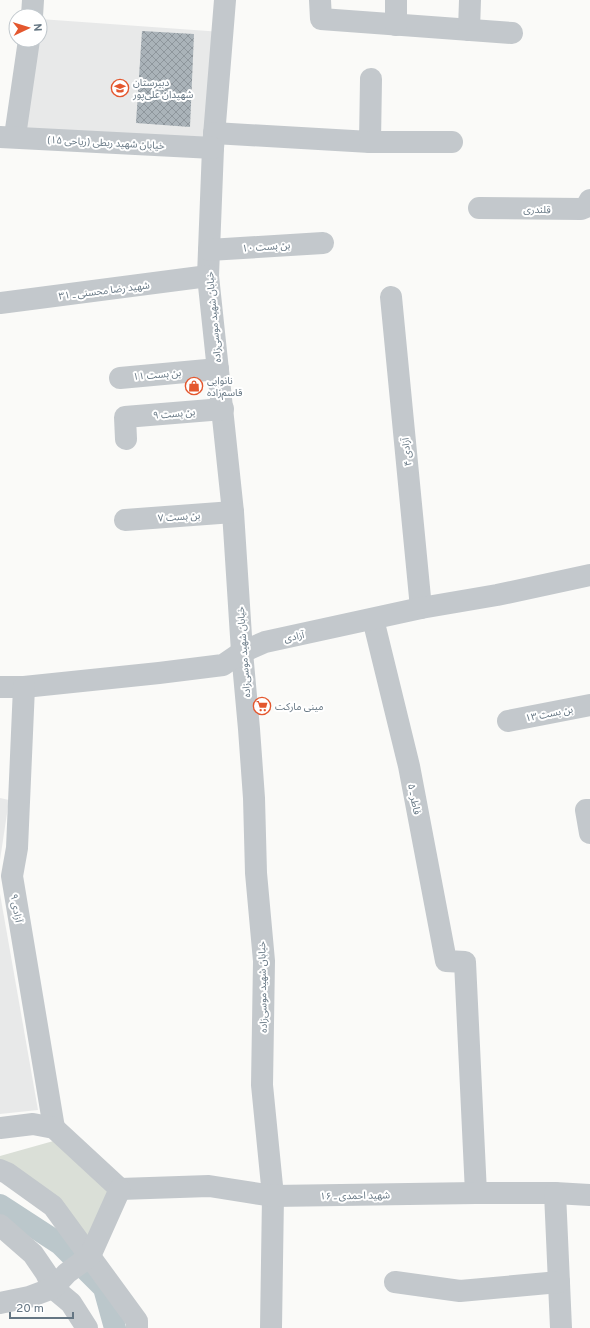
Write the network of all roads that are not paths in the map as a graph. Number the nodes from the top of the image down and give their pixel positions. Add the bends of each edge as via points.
1 (225, 0) edge
2 (320, 0) edge
3 (396, 0) edge
4 (470, 0) edge
5 (396, 25) junction
6 (469, 30) junction
7 (512, 33) dead end
8 (27, 48) edge
9 (371, 79) dead end
10 (8, 137) edge
11 (213, 140) junction
12 (370, 142) junction
13 (452, 142) dead end
14 (590, 200) edge
15 (479, 208) dead end
16 (323, 243) dead end
17 (209, 250) junction
18 (208, 276) junction
19 (391, 297) dead end
20 (0, 303) edge
21 (218, 369) junction
22 (120, 378) dead end
23 (222, 409) junction
24 (126, 439) dead end
25 (233, 512) junction
26 (125, 520) dead end
27 (590, 575) edge
28 (421, 608) junction
29 (373, 619) junction
30 (242, 652) junction
31 (0, 687) edge
32 (24, 687) junction
33 (590, 705) edge
34 (508, 721) dead end
35 (590, 810) edge
36 (590, 833) edge
37 (0, 1128) edge
38 (54, 1128) junction
39 (0, 1170) edge
40 (120, 1189) junction
41 (476, 1193) junction
42 (555, 1193) junction
43 (590, 1195) edge
44 (273, 1196) junction
45 (0, 1225) edge
46 (90, 1256) junction
47 (60, 1281) junction
48 (395, 1282) dead end
49 (559, 1282) junction
50 (0, 1303) edge
51 (86, 1328) edge
52 (137, 1328) edge
53 (271, 1328) edge
54 (561, 1328) edge

1 - 11 street, خیابان شهید موسی‌زاده
2 - 5 street via 322,20
3 - 5 street
4 - 6 street
5 - 6 street
6 - 7 street
8 - 10 street
9 - 12 street
10 - 11 street, خیابان شهید ربطی (ریاحی ۱۵)
11 - 12 street, خیابان شهید ربطی (ریاحی ۱۵)
11 - 17 street, خیابان شهید موسی‌زاده
12 - 13 street, خیابان شهید ربطی (ریاحی ۱۵)
14 - 15 street, قلندری via 586,207 581,209
16 - 17 street, بن بست ۱۰
17 - 18 street, خیابان شهید موسی‌زاده
18 - 20 street, شهید رضا محسنی ـ ۳۱
18 - 21 street, خیابان شهید موسی‌زاده
19 - 28 street, آزادی ۴
21 - 22 street, بن بست ۱۱
21 - 23 street, خیابان شهید موسی‌زاده
23 - 24 street, بن بست ۹ via 124,417
23 - 25 street, خیابان شهید موسی‌زاده
25 - 26 street, بن بست ۷
25 - 30 street, خیابان شهید موسی‌زاده
27 - 28 street, آزادی
28 - 29 street, آزادی
29 - 30 street, آزادی via 265,642
29 - 41 street, فاطر ـ ۵ via 409,766 446,961 465,962
30 - 32 street, آزادی via 223,665
30 - 44 street, خیابان شهید موسی‌زاده via 264,961 262,1085
31 - 32 street, آزادی
32 - 38 street, آزادی ۹ via 17,848 12,876
33 - 34 street, بن بست ۱۳
35 - 36 street via 586,810
37 - 38 street via 33,1124
38 - 40 street
39 - 46 street via 53,1206
40 - 44 street, شهید احمدی ـ ۱۶ via 209,1186
40 - 46 street
41 - 42 street, شهید احمدی ـ ۱۶
41 - 44 street, شهید احمدی ـ ۱۶
42 - 43 street, شهید احمدی ـ ۱۶
42 - 49 street
44 - 53 street, خیابان شهید موسی‌زاده
45 - 47 street via 33,1254 46,1273
46 - 47 street
46 - 52 street via 137,1321
47 - 50 street via 29,1297
47 - 51 street
48 - 49 street via 460,1291
49 - 54 street

